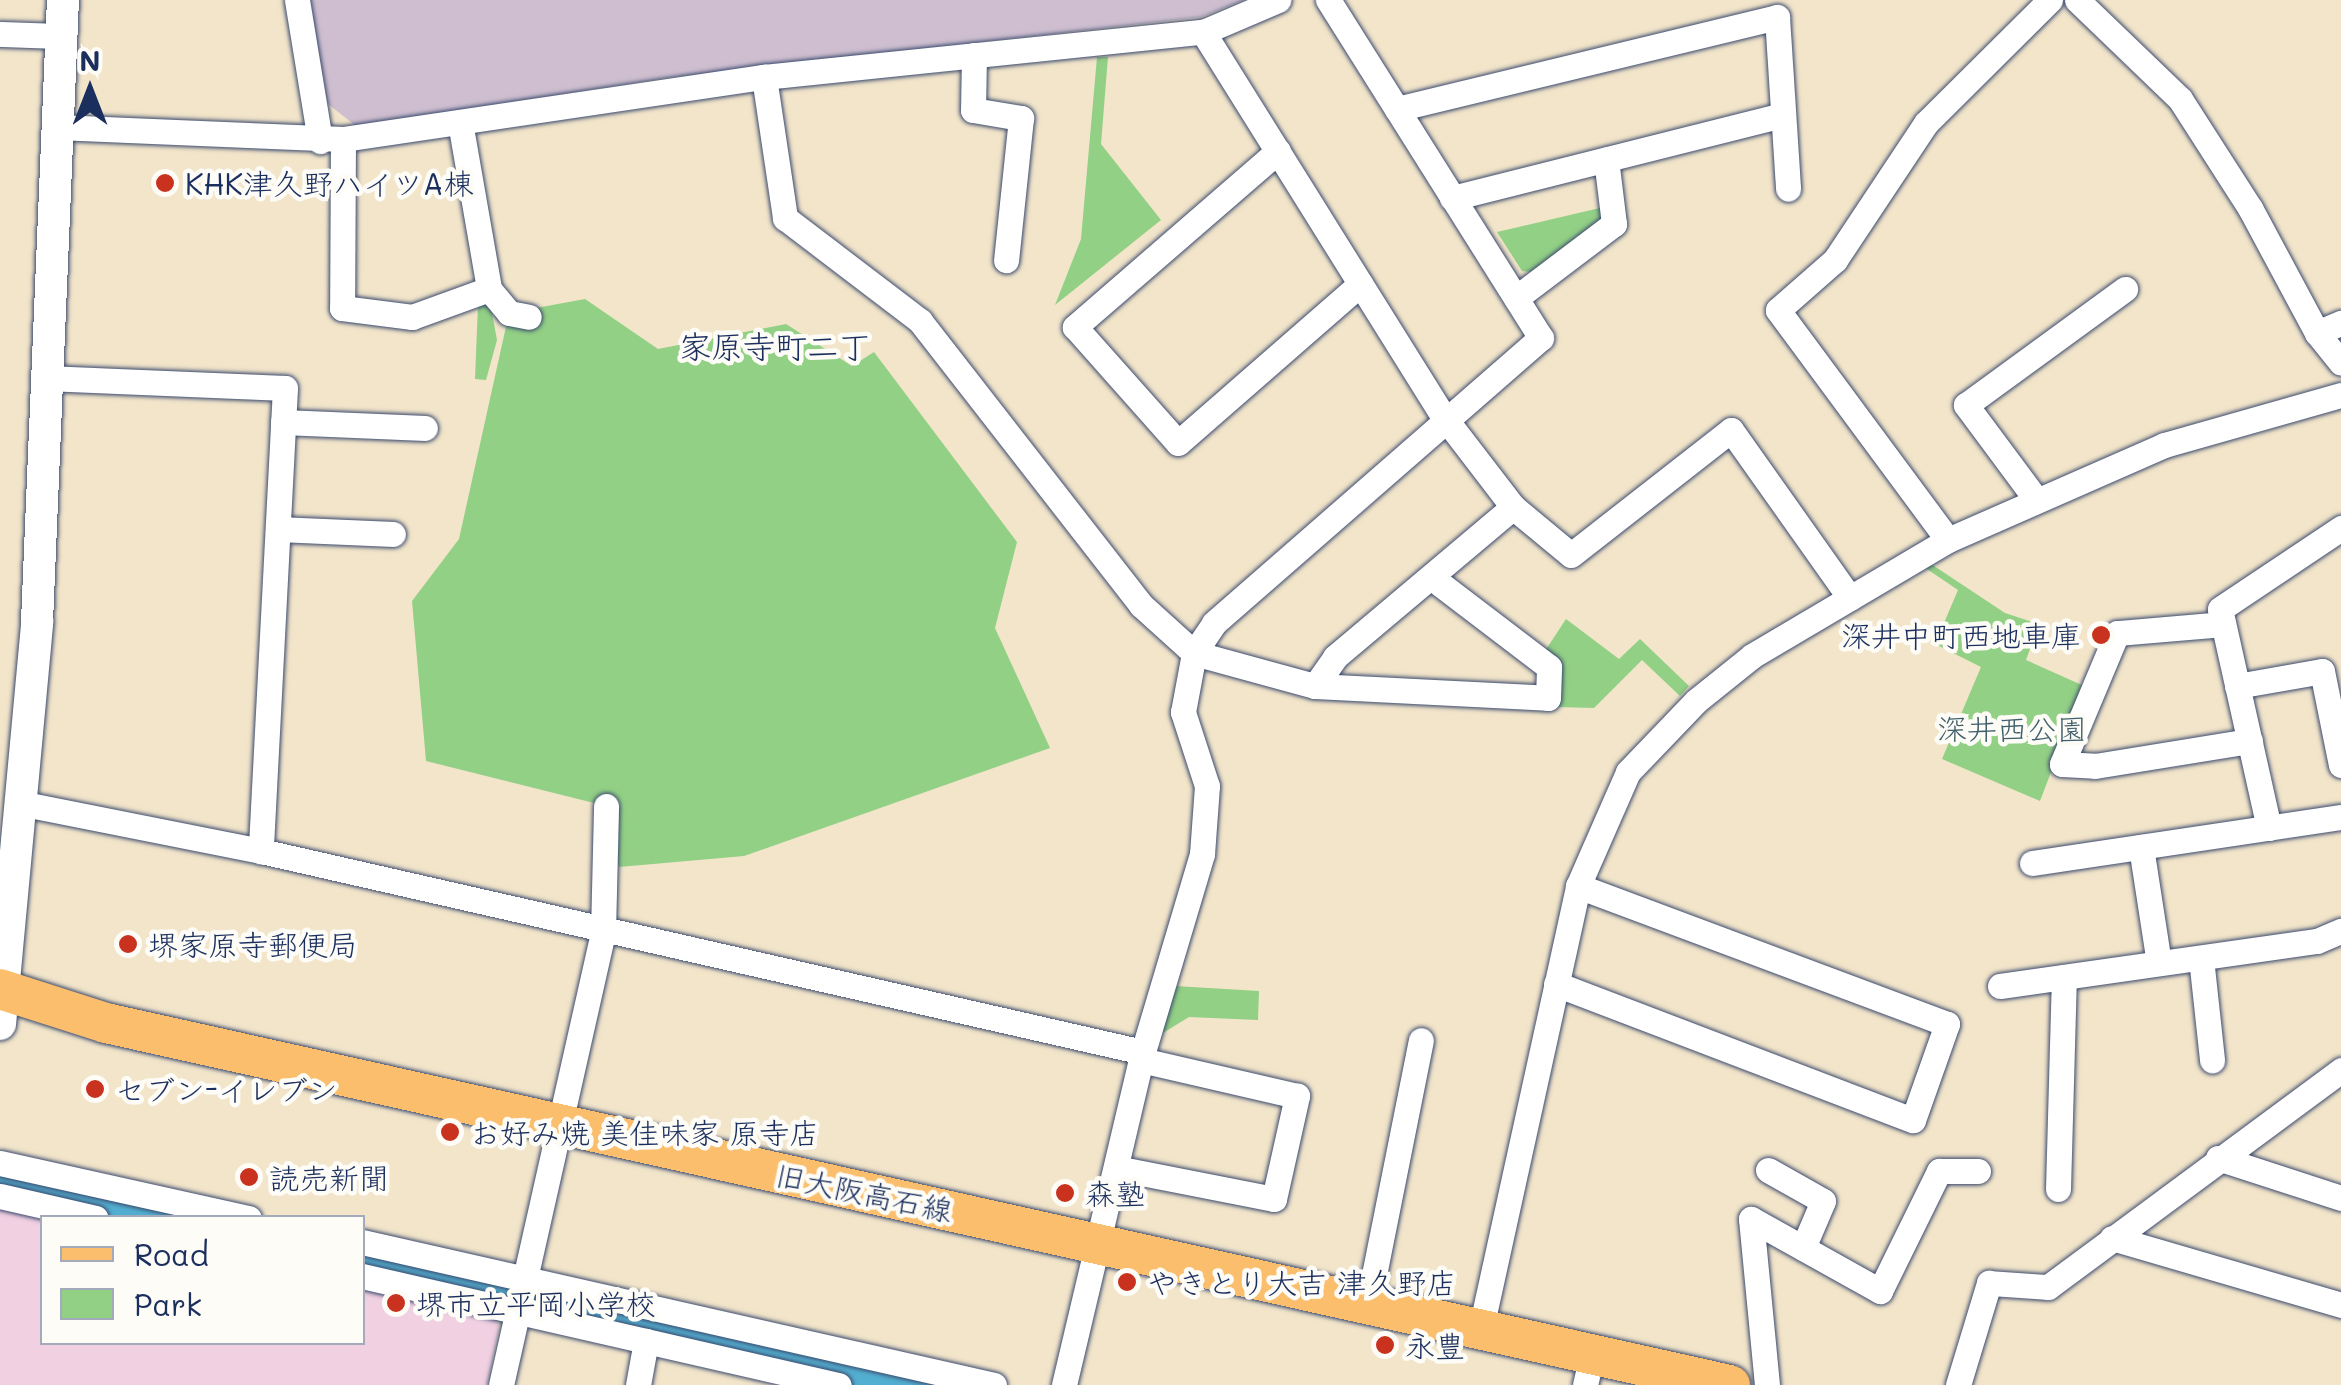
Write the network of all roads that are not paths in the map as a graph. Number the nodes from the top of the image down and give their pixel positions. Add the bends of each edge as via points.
1 (63, 0) edge
2 (298, 0) edge
3 (1278, 0) edge
4 (1328, 0) edge
5 (2050, 0) edge
6 (2080, 1) edge
7 (1203, 32) junction
8 (0, 34) edge
9 (61, 36) junction
10 (974, 56) junction
11 (764, 77) junction
12 (1397, 109) junction
13 (1783, 114) junction
14 (460, 122) junction
15 (57, 127) junction
16 (332, 140) junction
17 (1278, 151) junction
18 (1606, 159) junction
19 (1788, 189) dead end
20 (1452, 198) junction
21 (1006, 260) dead end
22 (1360, 284) junction
23 (490, 288) junction
24 (2125, 289) dead end
25 (1516, 298) junction
26 (529, 318) dead end
27 (2341, 323) edge
28 (2317, 333) junction
29 (2341, 363) edge
30 (46, 378) junction
31 (2341, 395) edge
32 (1444, 416) junction
33 (283, 422) junction
34 (425, 428) dead end
35 (2035, 498) junction
36 (1513, 507) junction
37 (2341, 528) edge
38 (278, 530) junction
39 (393, 534) dead end
40 (1948, 540) junction
41 (1430, 576) junction
42 (1850, 598) junction
43 (2223, 624) junction
44 (1194, 652) junction
45 (1315, 686) junction
46 (2237, 686) junction
47 (2250, 741) junction
48 (2341, 765) edge
49 (24, 804) junction
50 (606, 806) dead end
51 (2341, 817) edge
52 (2270, 828) junction
53 (2140, 847) junction
54 (261, 851) junction
55 (2032, 863) dead end
56 (1578, 886) junction
57 (2341, 931) edge
58 (603, 932) junction
59 (2201, 958) junction
60 (2159, 963) junction
61 (2064, 977) junction
62 (1556, 984) junction
63 (2000, 986) dead end
64 (2, 1001) edge
65 (1421, 1040) dead end
66 (1142, 1056) junction
67 (2212, 1060) dead end
68 (2341, 1070) edge
69 (2316, 1084) junction
70 (2341, 1092) edge
71 (556, 1125) junction
72 (2218, 1158) junction
73 (0, 1163) edge
74 (1116, 1168) junction
75 (1768, 1170) dead end
76 (1978, 1171) dead end
77 (2058, 1189) dead end
78 (0, 1196) edge
79 (2341, 1198) edge
80 (83, 1215) edge
81 (235, 1215) edge
82 (2112, 1238) junction
83 (365, 1243) edge
84 (1098, 1243) junction
85 (1803, 1248) junction
86 (365, 1276) edge
87 (521, 1295) junction
88 (1368, 1305) junction
89 (2341, 1305) edge
90 (1481, 1328) junction
91 (646, 1341) junction
92 (1589, 1368) edge
93 (782, 1379) edge
94 (502, 1385) edge
95 (638, 1385) edge
96 (839, 1385) edge
97 (994, 1385) edge
98 (1064, 1385) edge
99 (1730, 1385) edge
100 (1766, 1385) edge
101 (1958, 1385) edge

1 - 9 street
2 - 16 street
3 - 7 street
4 - 12 street
5 - 40 street via 1926,123 1835,260 1778,310
6 - 28 street via 2180,99 2250,208
7 - 10 street
7 - 17 street
8 - 9 street
9 - 15 street
10 - 11 street
10 - 21 street via 973,110 1021,118
11 - 14 street
11 - 44 street via 785,218 920,321 1140,605
12 - 13 street via 1777,18
12 - 20 street
13 - 18 street
13 - 19 street
14 - 16 street
14 - 23 street
15 - 16 street
15 - 30 street
16 - 23 street via 342,308 412,318
17 - 22 street
17 - 22 street via 1074,327 1178,444
18 - 20 street
18 - 25 street via 1614,224
20 - 25 street
22 - 32 street
23 - 26 street via 509,313
24 - 35 street via 1966,405
25 - 32 street via 1541,338
27 - 28 street
28 - 29 street
30 - 33 street via 284,388
30 - 49 street
31 - 35 street via 2164,445
32 - 36 street
32 - 44 street via 1214,623
33 - 34 street
33 - 38 street
35 - 40 street
36 - 41 street
36 - 42 street via 1571,555 1731,430
37 - 43 street via 2220,609
38 - 39 street
38 - 54 street
40 - 42 street
41 - 45 street via 1336,657
41 - 45 street via 1549,667 1548,698
42 - 56 street via 1752,656 1628,772
43 - 46 street
43 - 47 street via 2117,633 2062,764 2096,766
44 - 45 street
44 - 66 street via 1183,712 1207,786 1202,854
46 - 47 street
46 - 48 street via 2322,671
47 - 52 street
49 - 54 street
49 - 64 street
50 - 58 street
51 - 52 street
52 - 53 street
53 - 55 street
53 - 60 street
54 - 58 street
56 - 62 street
56 - 62 street via 1947,1024 1914,1120
57 - 59 street
58 - 66 street
58 - 71 street
59 - 60 street
59 - 67 street
60 - 61 street
61 - 63 street
61 - 77 street
62 - 90 street
64 - 71 main road, 旧大阪高石線
65 - 88 street
66 - 74 street
66 - 74 street via 1296,1096 1274,1199
68 - 69 street
69 - 70 street
69 - 72 street
71 - 84 main road, 旧大阪高石線
71 - 87 street
72 - 79 street
72 - 82 street
73 - 81 street
74 - 84 street
75 - 85 street via 1823,1202
76 - 85 street via 1939,1171 1880,1291
78 - 80 street
82 - 89 street
82 - 101 street via 2048,1287 1989,1283
83 - 87 street
84 - 88 main road, 旧大阪高石線
84 - 98 street
85 - 100 street via 1751,1219
86 - 87 street
87 - 91 street
87 - 94 street
87 - 97 street
88 - 90 main road, 旧大阪高石線
90 - 92 main road, 旧大阪高石線
91 - 93 street
91 - 95 street
92 - 99 main road, 旧大阪高石線
93 - 96 street

